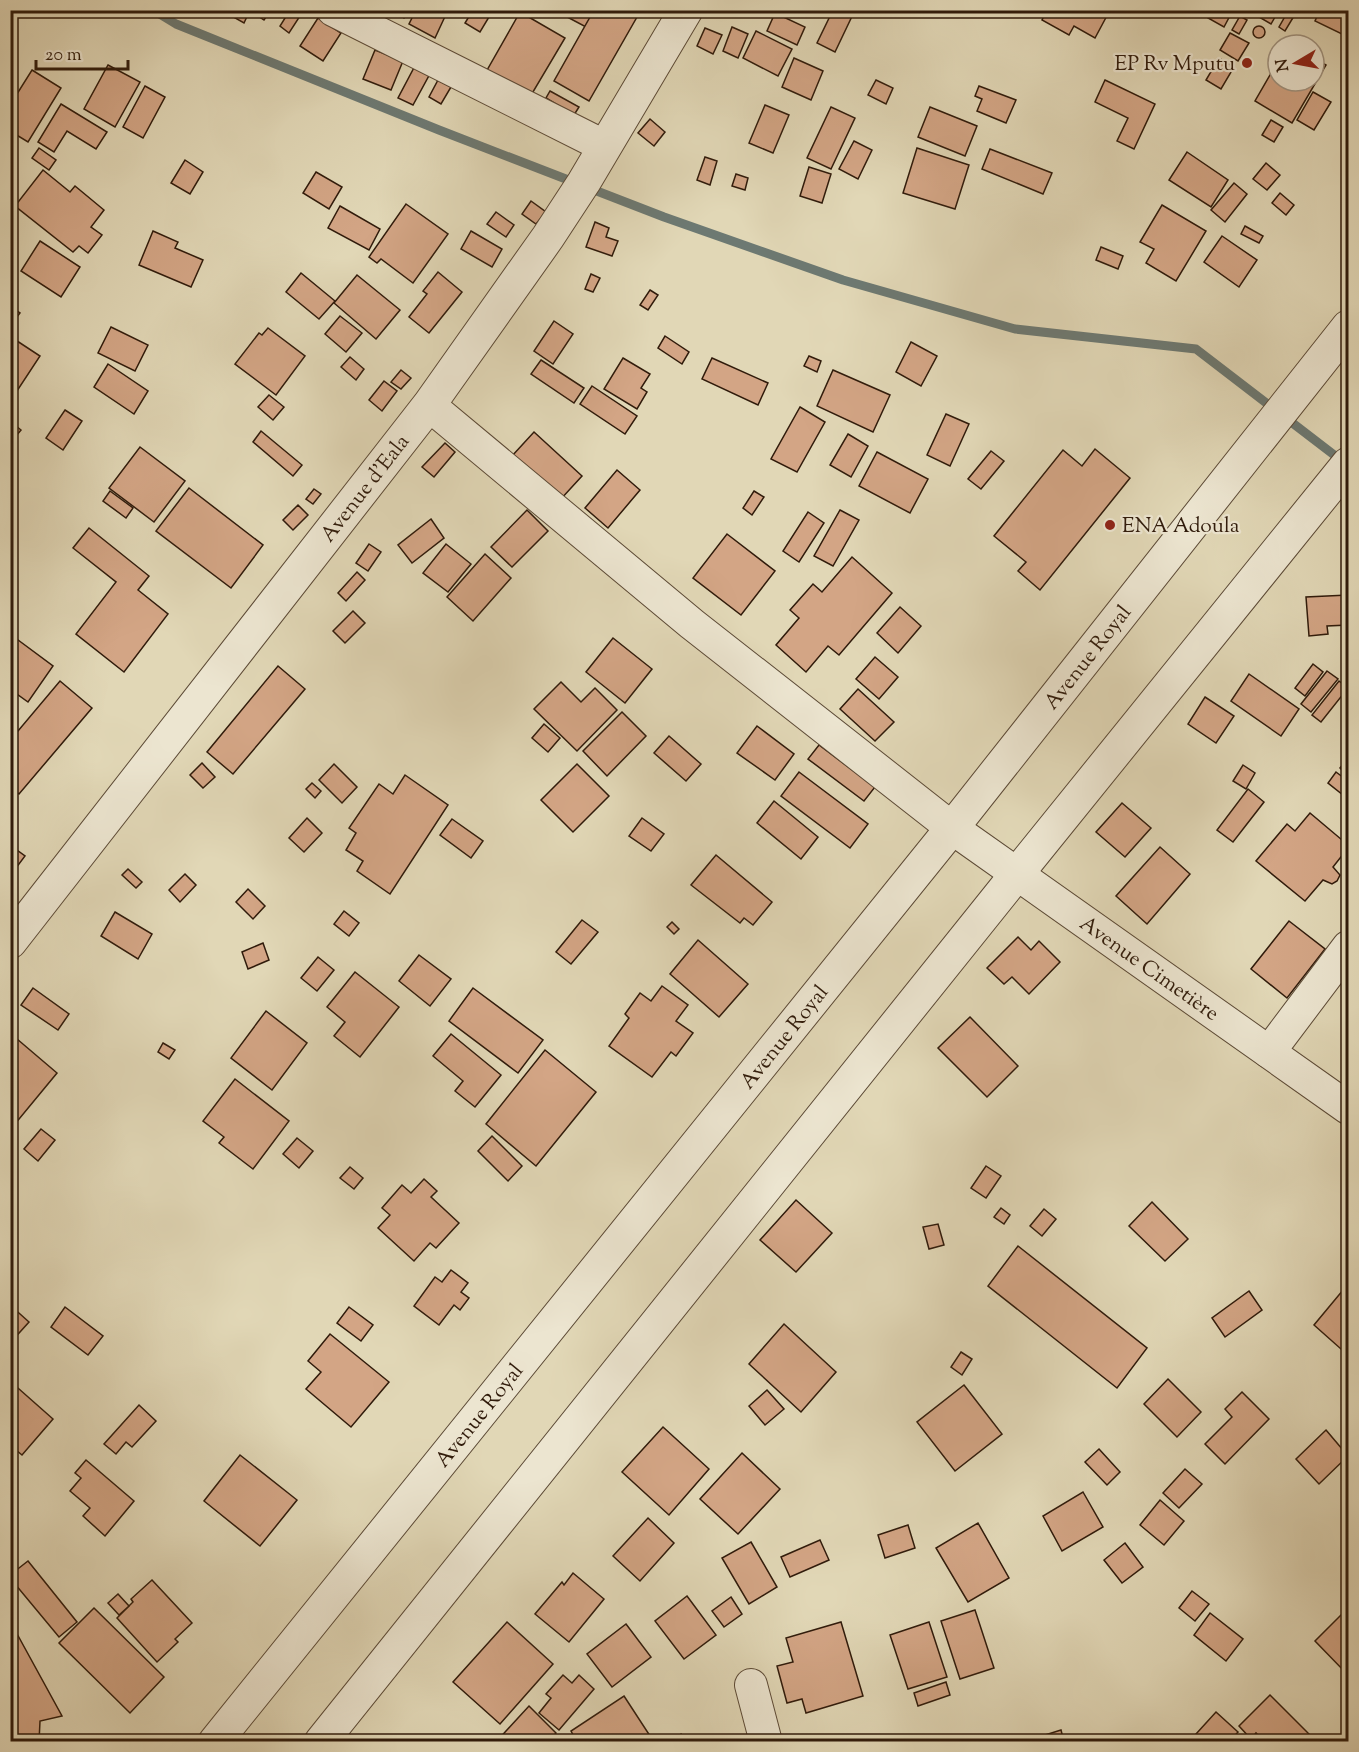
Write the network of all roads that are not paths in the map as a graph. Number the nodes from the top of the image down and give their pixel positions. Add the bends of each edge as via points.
1 (333, 10) edge
2 (686, 10) edge
3 (599, 157) junction
4 (1348, 327) edge
5 (429, 405) junction
6 (1342, 473) edge
7 (952, 828) junction
8 (1016, 875) junction
9 (10, 942) edge
10 (1348, 947) edge
11 (1269, 1052) junction
12 (1348, 1108) edge
13 (751, 1685) dead end
14 (215, 1742) edge
15 (321, 1742) edge
16 (766, 1742) edge

1 - 3 street
2 - 3 street, Avenue d'Eala
3 - 5 street, Avenue d'Eala via 548,237
4 - 7 street, Avenue Royal
5 - 7 street, Avenue Cimetière via 692,624
5 - 9 street, Avenue d'Eala
6 - 8 street
7 - 8 street, Avenue Cimetière
7 - 14 street, Avenue Royal
8 - 11 street, Avenue Cimetière
8 - 15 street
10 - 11 street
11 - 12 street, Avenue Cimetière
13 - 16 street

